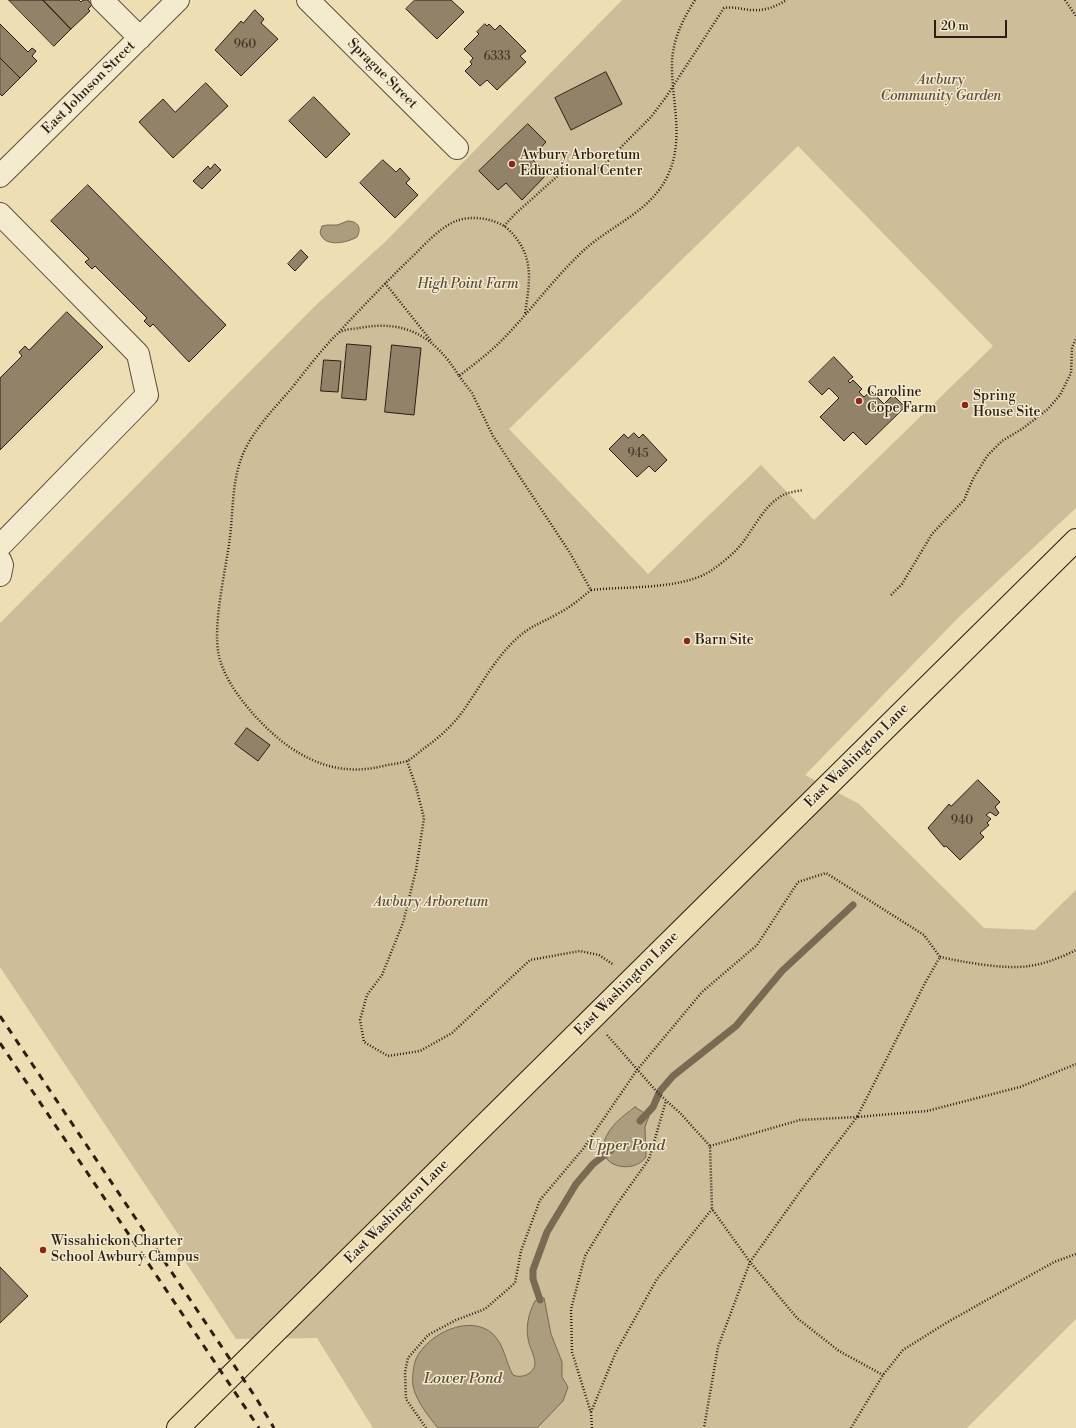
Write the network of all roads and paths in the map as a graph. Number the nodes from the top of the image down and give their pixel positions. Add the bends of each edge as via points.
1 (102, 0) edge
2 (178, 0) edge
3 (308, 0) edge
4 (695, 0) edge
5 (787, 0) edge
6 (1065, 0) edge
7 (1076, 16) edge
8 (140, 38) junction
9 (672, 85) junction
10 (457, 148) dead end
11 (0, 176) edge
12 (0, 214) edge
13 (504, 226) junction
14 (385, 283) junction
15 (525, 314) junction
16 (339, 332) junction
17 (1076, 339) edge
18 (434, 346) junction
19 (459, 376) junction
20 (803, 490) dead end
21 (1076, 540) edge
22 (0, 546) edge
23 (0, 560) edge
24 (0, 575) edge
25 (591, 590) junction
26 (890, 595) dead end
27 (407, 761) junction
28 (1076, 950) edge
29 (940, 957) junction
30 (633, 978) junction
31 (592, 1018) junction
32 (1076, 1064) edge
33 (637, 1070) junction
34 (666, 1101) junction
35 (857, 1117) junction
36 (710, 1146) junction
37 (712, 1209) junction
38 (1076, 1254) edge
39 (750, 1262) junction
40 (882, 1375) junction
41 (591, 1413) junction
42 (178, 1428) edge
43 (426, 1428) edge
44 (592, 1428) edge
45 (704, 1428) edge
46 (851, 1428) edge

1 - 8 street
2 - 8 street, East Johnson Street
3 - 10 street, Sprague Street
4 - 9 path via 684,17 675,42
5 - 9 path via 766,10 724,8
6 - 7 path
8 - 11 street, East Johnson Street
9 - 13 path via 652,117 602,166 580,174 562,172
9 - 15 path via 678,135 668,176 644,207 583,252
12 - 22 street via 138,354 147,395
13 - 14 path via 481,218 467,218 455,222 432,238
13 - 15 path via 516,237 526,254 528,290
14 - 16 path
14 - 18 path
15 - 19 path via 497,344
16 - 18 path via 373,325 391,326 411,329
16 - 27 path via 252,436 240,462 233,495 231,532 219,612 219,656 227,677 244,702 274,734 302,755 324,766 351,770 378,768
17 - 26 path via 1072,347 1071,373 1060,395 1048,409 1022,429 1002,440 987,456 964,500 932,534 902,584
18 - 19 path via 451,363
19 - 25 path via 472,393 493,436 570,553
20 - 25 path via 786,494 772,504 756,521 743,542 726,560 708,573 666,584
21 - 30 main road, East Washington Lane
23 - 24 street
25 - 27 path via 563,611 534,624 513,642 490,668 459,716 433,742
27 - 30 path via 424,818 416,870 403,923 382,975 367,995 360,1020 364,1042 388,1056 420,1051 452,1033 530,960 580,951 599,955
28 - 29 path via 1029,966 992,965
29 - 33 path via 924,935 826,873 798,882 756,945 702,992
29 - 35 path
30 - 31 main road, East Washington Lane
31 - 33 path
31 - 42 main road, East Washington Lane
32 - 35 path via 1020,1086 927,1111
33 - 34 path
33 - 43 path via 583,1149 540,1200 521,1251 515,1283 485,1309 456,1320 428,1335 408,1358 405,1372 406,1399
34 - 36 path via 682,1114
34 - 41 path via 649,1159 585,1256 571,1309 572,1352
35 - 36 path via 800,1120
35 - 39 path
36 - 37 path
37 - 39 path
37 - 41 path via 657,1279 616,1352
38 - 40 path via 1054,1262 946,1323 904,1350
39 - 40 path via 797,1318 839,1351
39 - 45 path via 718,1348
40 - 46 path
41 - 44 path

